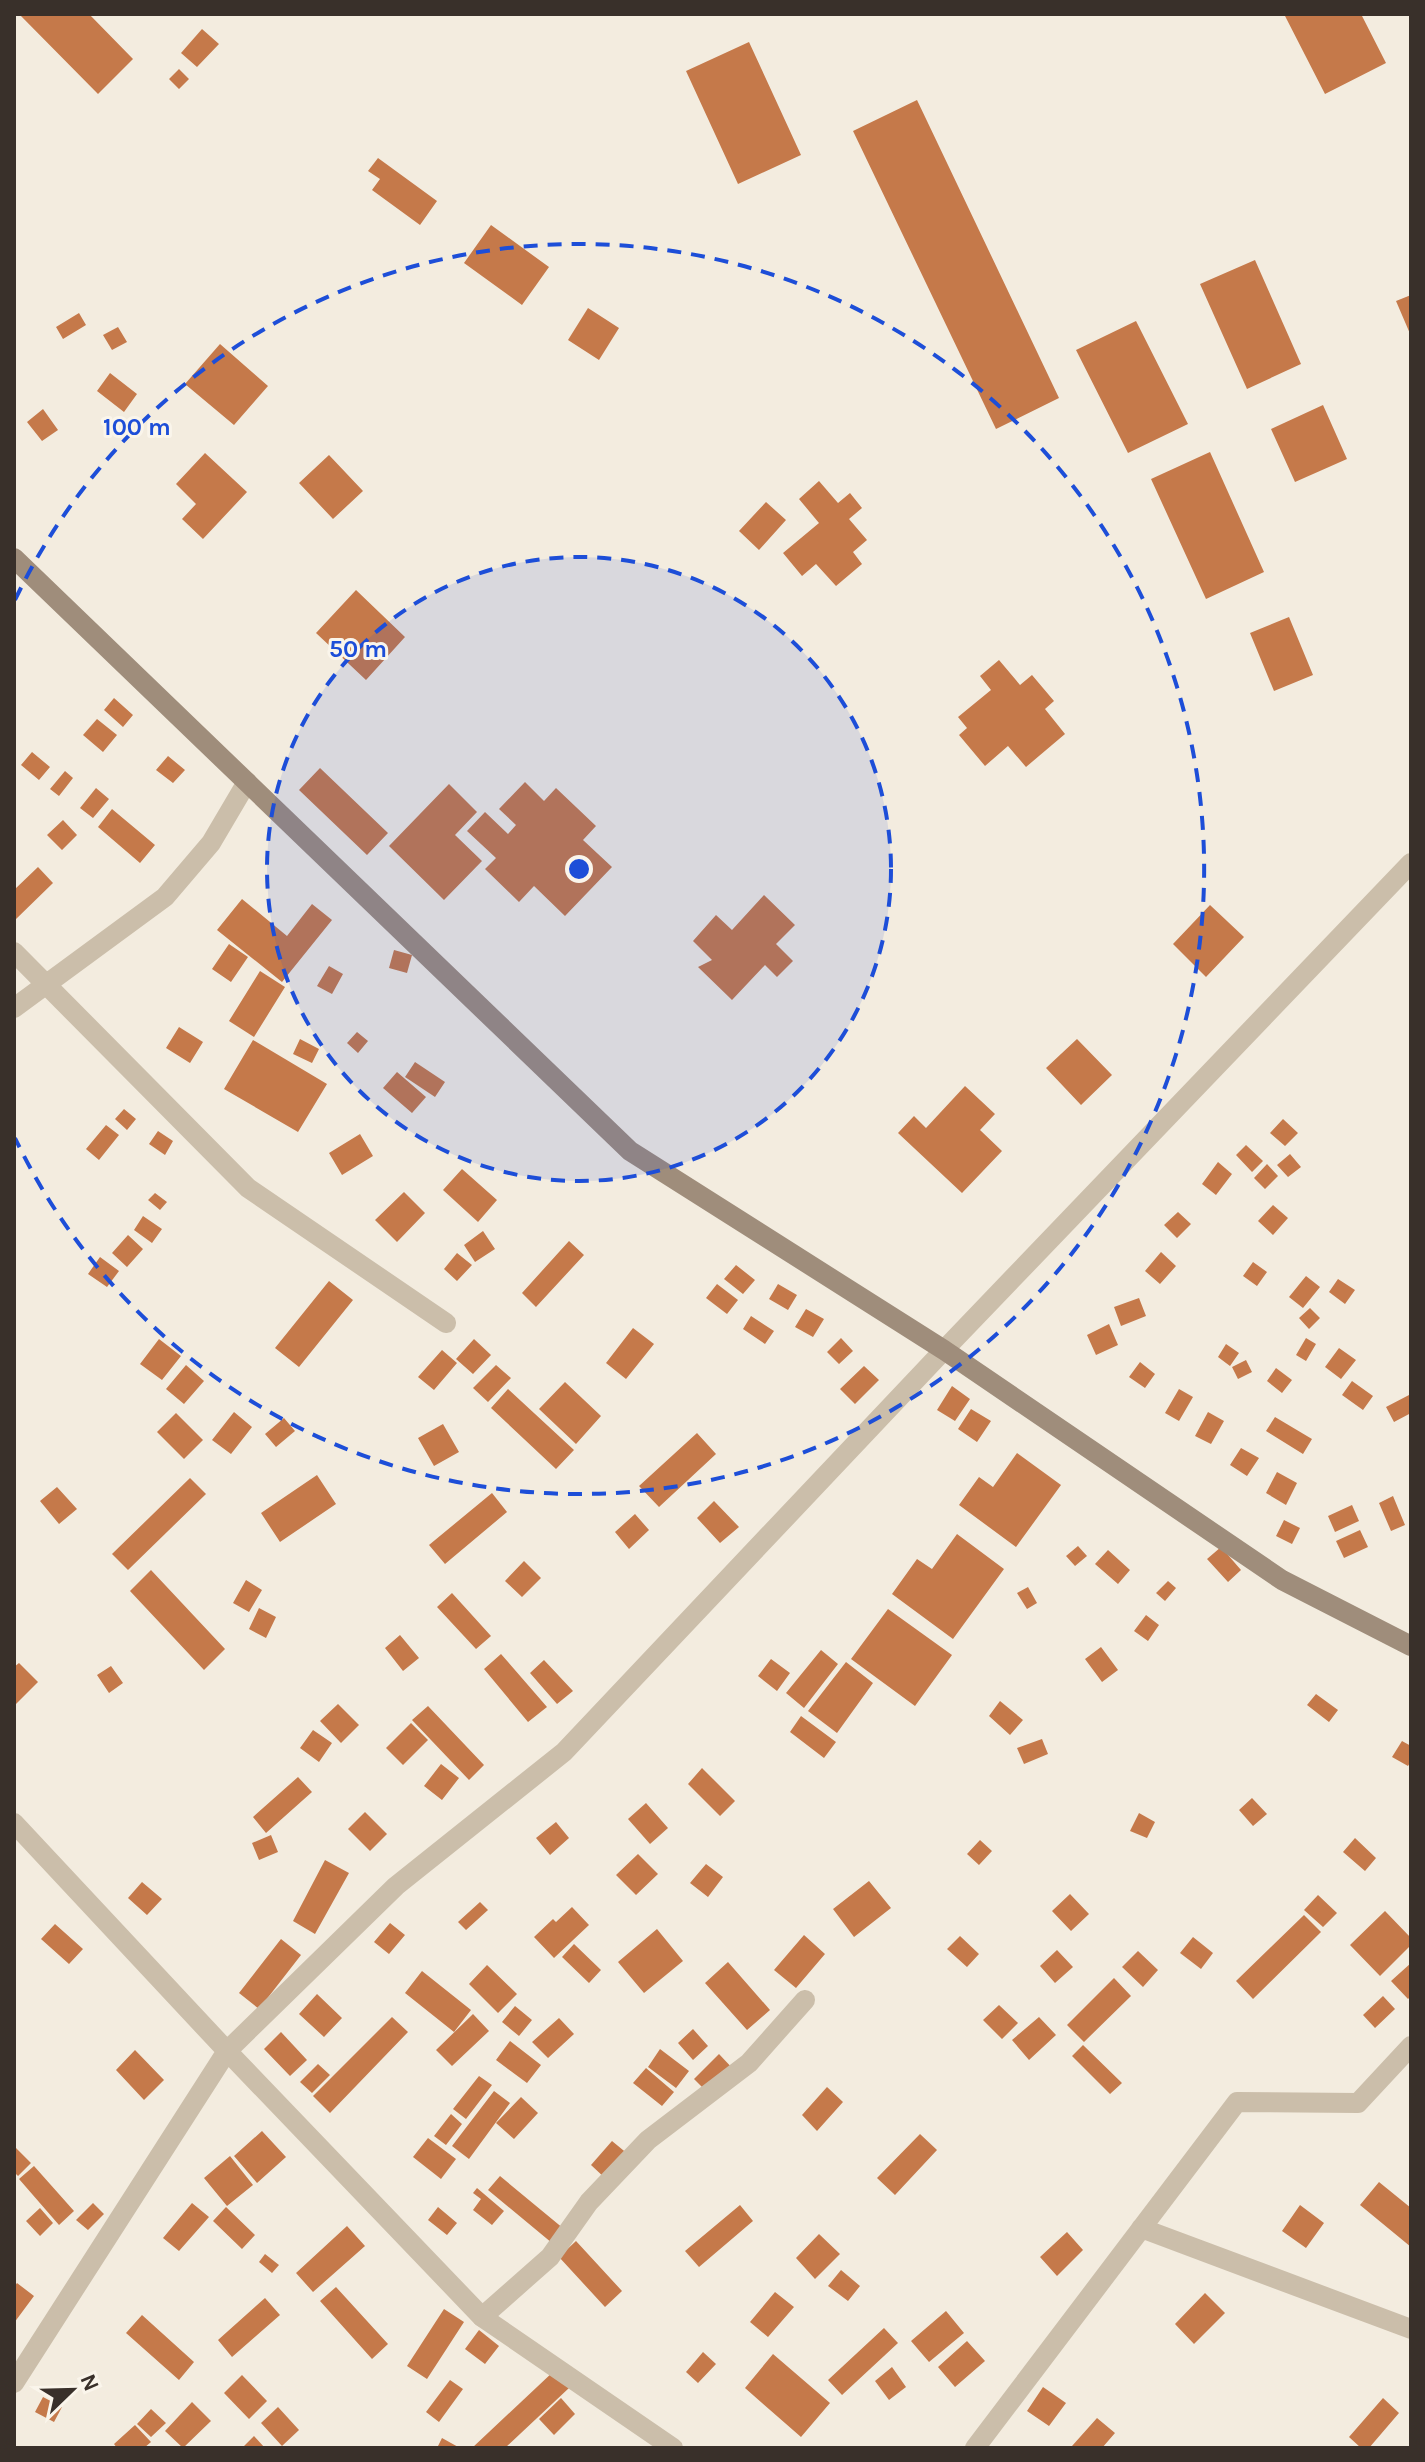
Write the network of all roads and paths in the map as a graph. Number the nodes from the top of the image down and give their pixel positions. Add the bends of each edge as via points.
1 (14, 558) edge
2 (247, 782) junction
3 (1411, 863) edge
4 (14, 952) edge
5 (48, 984) junction
6 (14, 1008) edge
7 (446, 1323) dead end
8 (944, 1350) junction
9 (1411, 1646) edge
10 (14, 1823) edge
11 (805, 2000) dead end
12 (1411, 2046) edge
13 (227, 2051) junction
14 (1141, 2228) junction
15 (482, 2317) junction
16 (1411, 2329) edge
17 (14, 2383) edge
18 (673, 2448) edge
19 (975, 2448) edge

1 - 2 main road
2 - 5 street via 211,843 165,897
2 - 8 main road via 630,1151
3 - 8 street
4 - 5 street
5 - 6 street
5 - 7 street via 248,1188
8 - 9 main road via 1282,1580
8 - 13 street via 564,1752 396,1886
10 - 13 street
11 - 15 street via 749,2063 648,2140 589,2202 550,2257
12 - 14 street via 1358,2103 1237,2102
13 - 15 street
13 - 17 street
14 - 16 street
14 - 19 street
15 - 18 street

